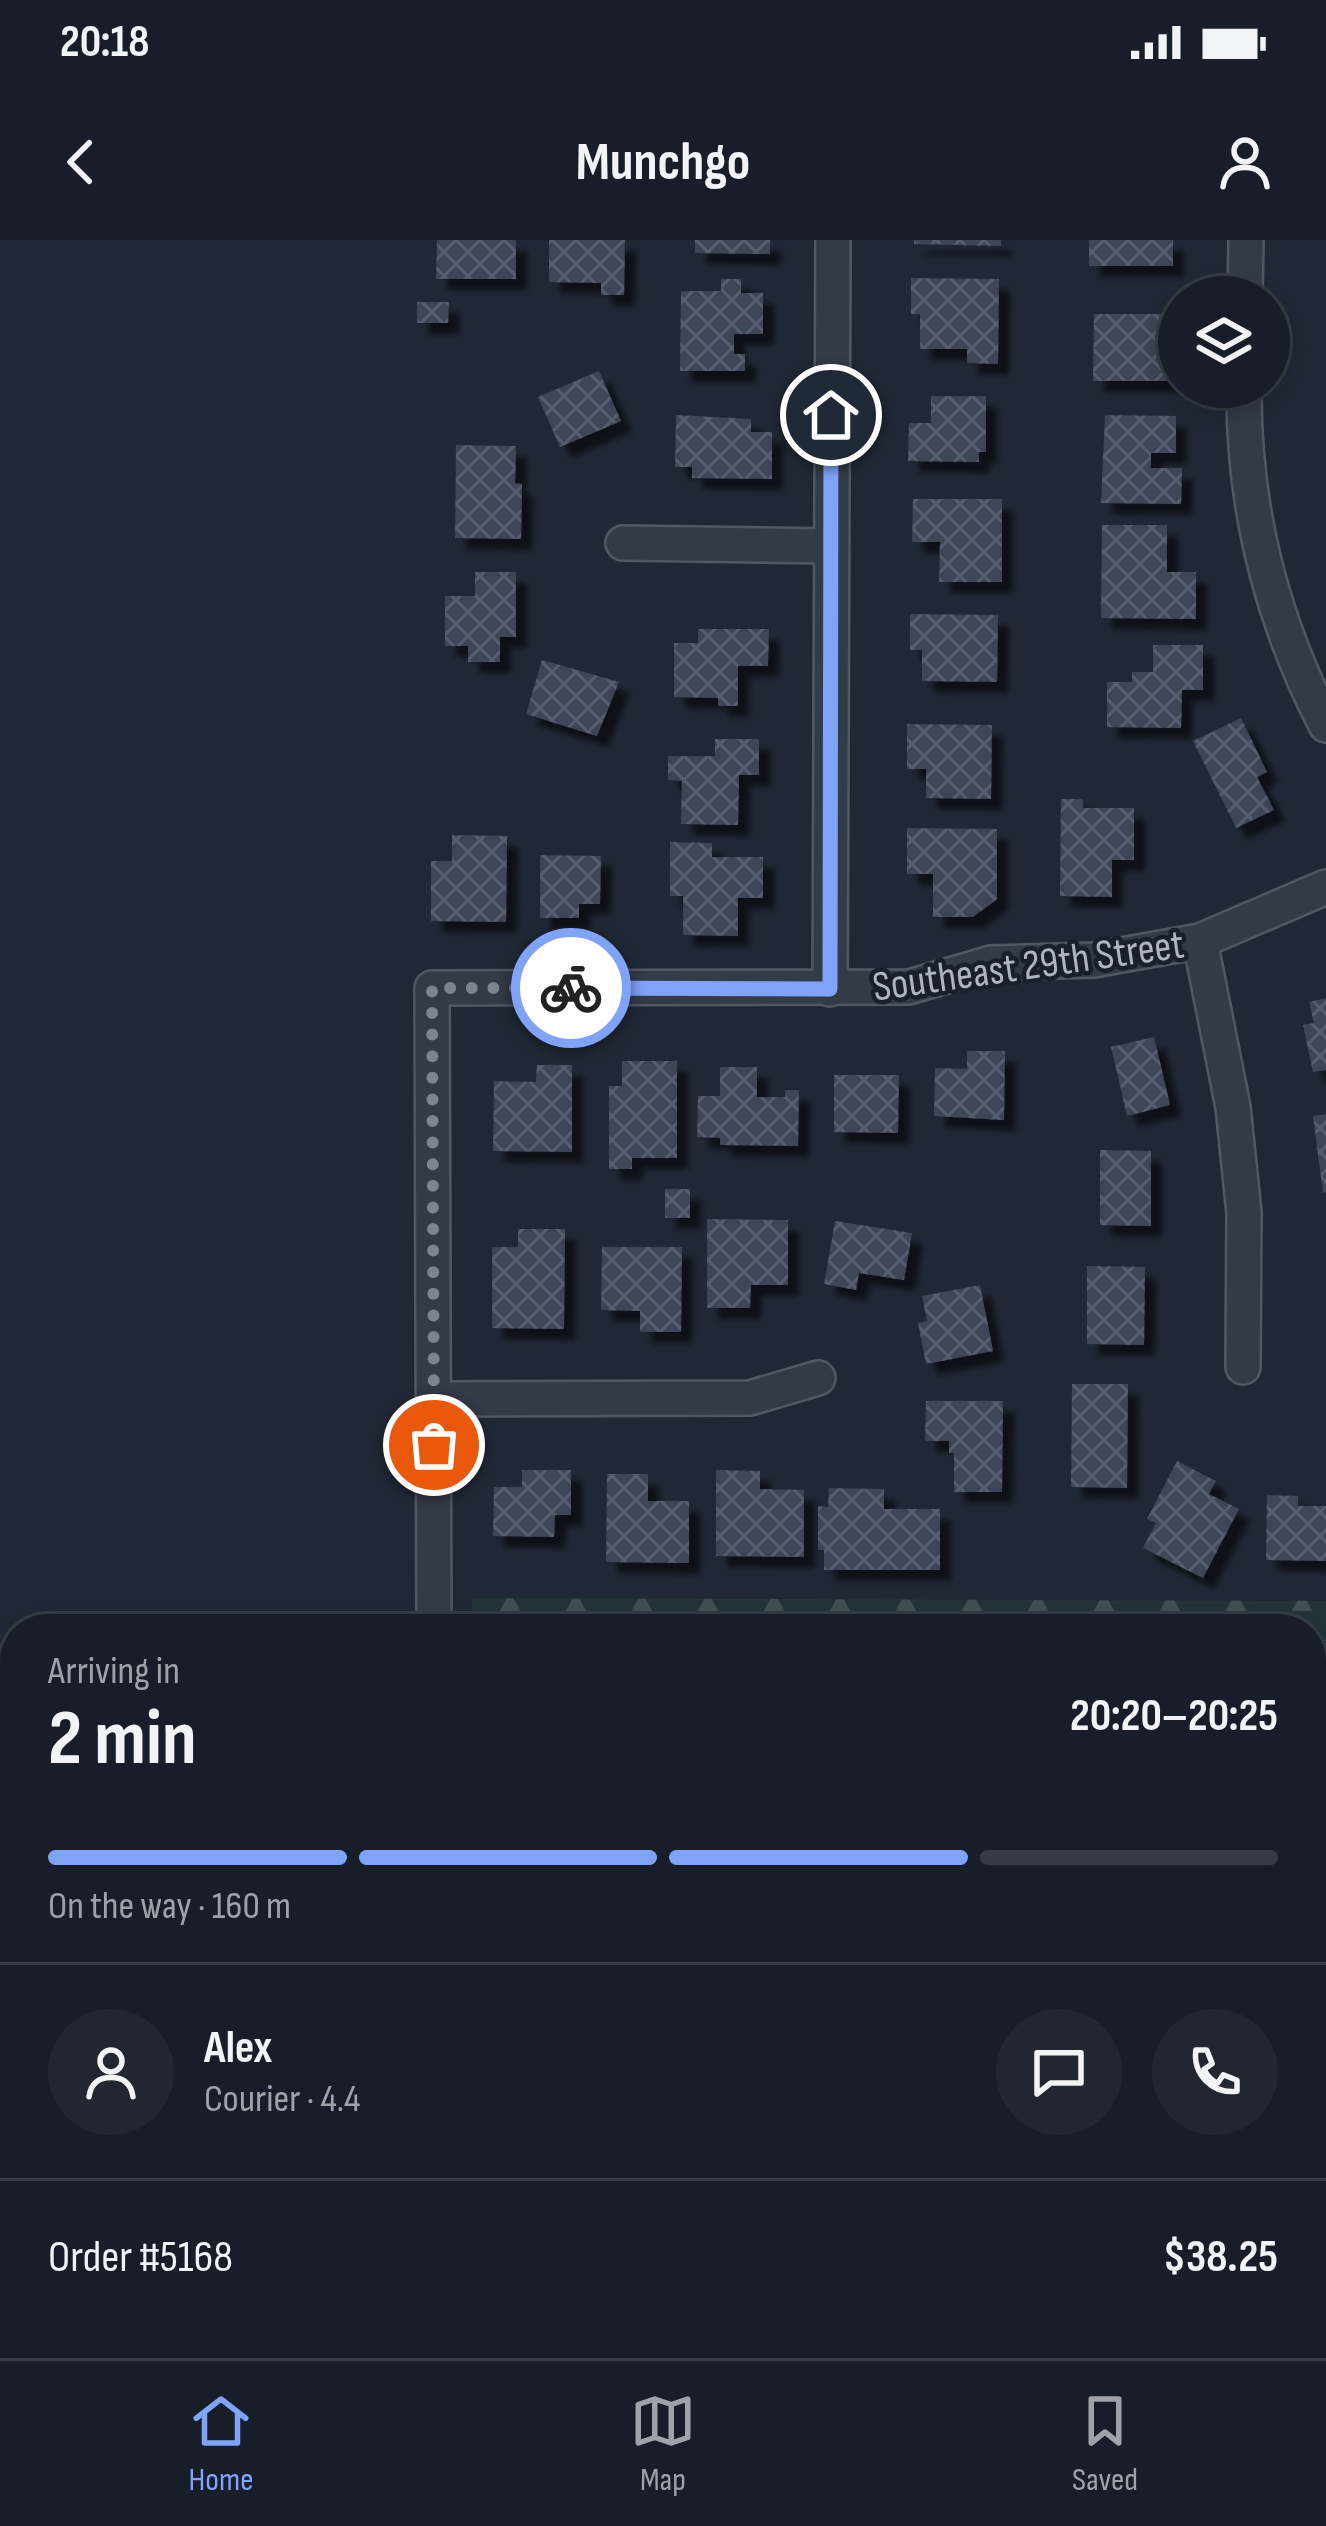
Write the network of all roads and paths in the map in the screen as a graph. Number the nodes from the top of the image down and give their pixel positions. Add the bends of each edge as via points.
1 (833, 240) edge
2 (1246, 240) edge
3 (1245, 276) edge
4 (1244, 408) edge
5 (623, 543) dead end
6 (829, 546) junction
7 (1326, 725) edge
8 (1326, 887) edge
9 (1200, 941) junction
10 (830, 989) junction
11 (1243, 1367) dead end
12 (818, 1378) dead end
13 (434, 1399) junction
14 (434, 1614) edge

1 - 6 street
2 - 3 street
4 - 7 street via 1252,518 1278,614
5 - 6 street
6 - 10 street
8 - 9 street, Southeast 29th Street
9 - 10 street, Southeast 29th Street via 1094,960 991,963 909,987
9 - 11 street via 1233,1107 1244,1213
10 - 13 street, Southeast 29th Street via 432,988
12 - 13 street via 750,1398
13 - 14 street

